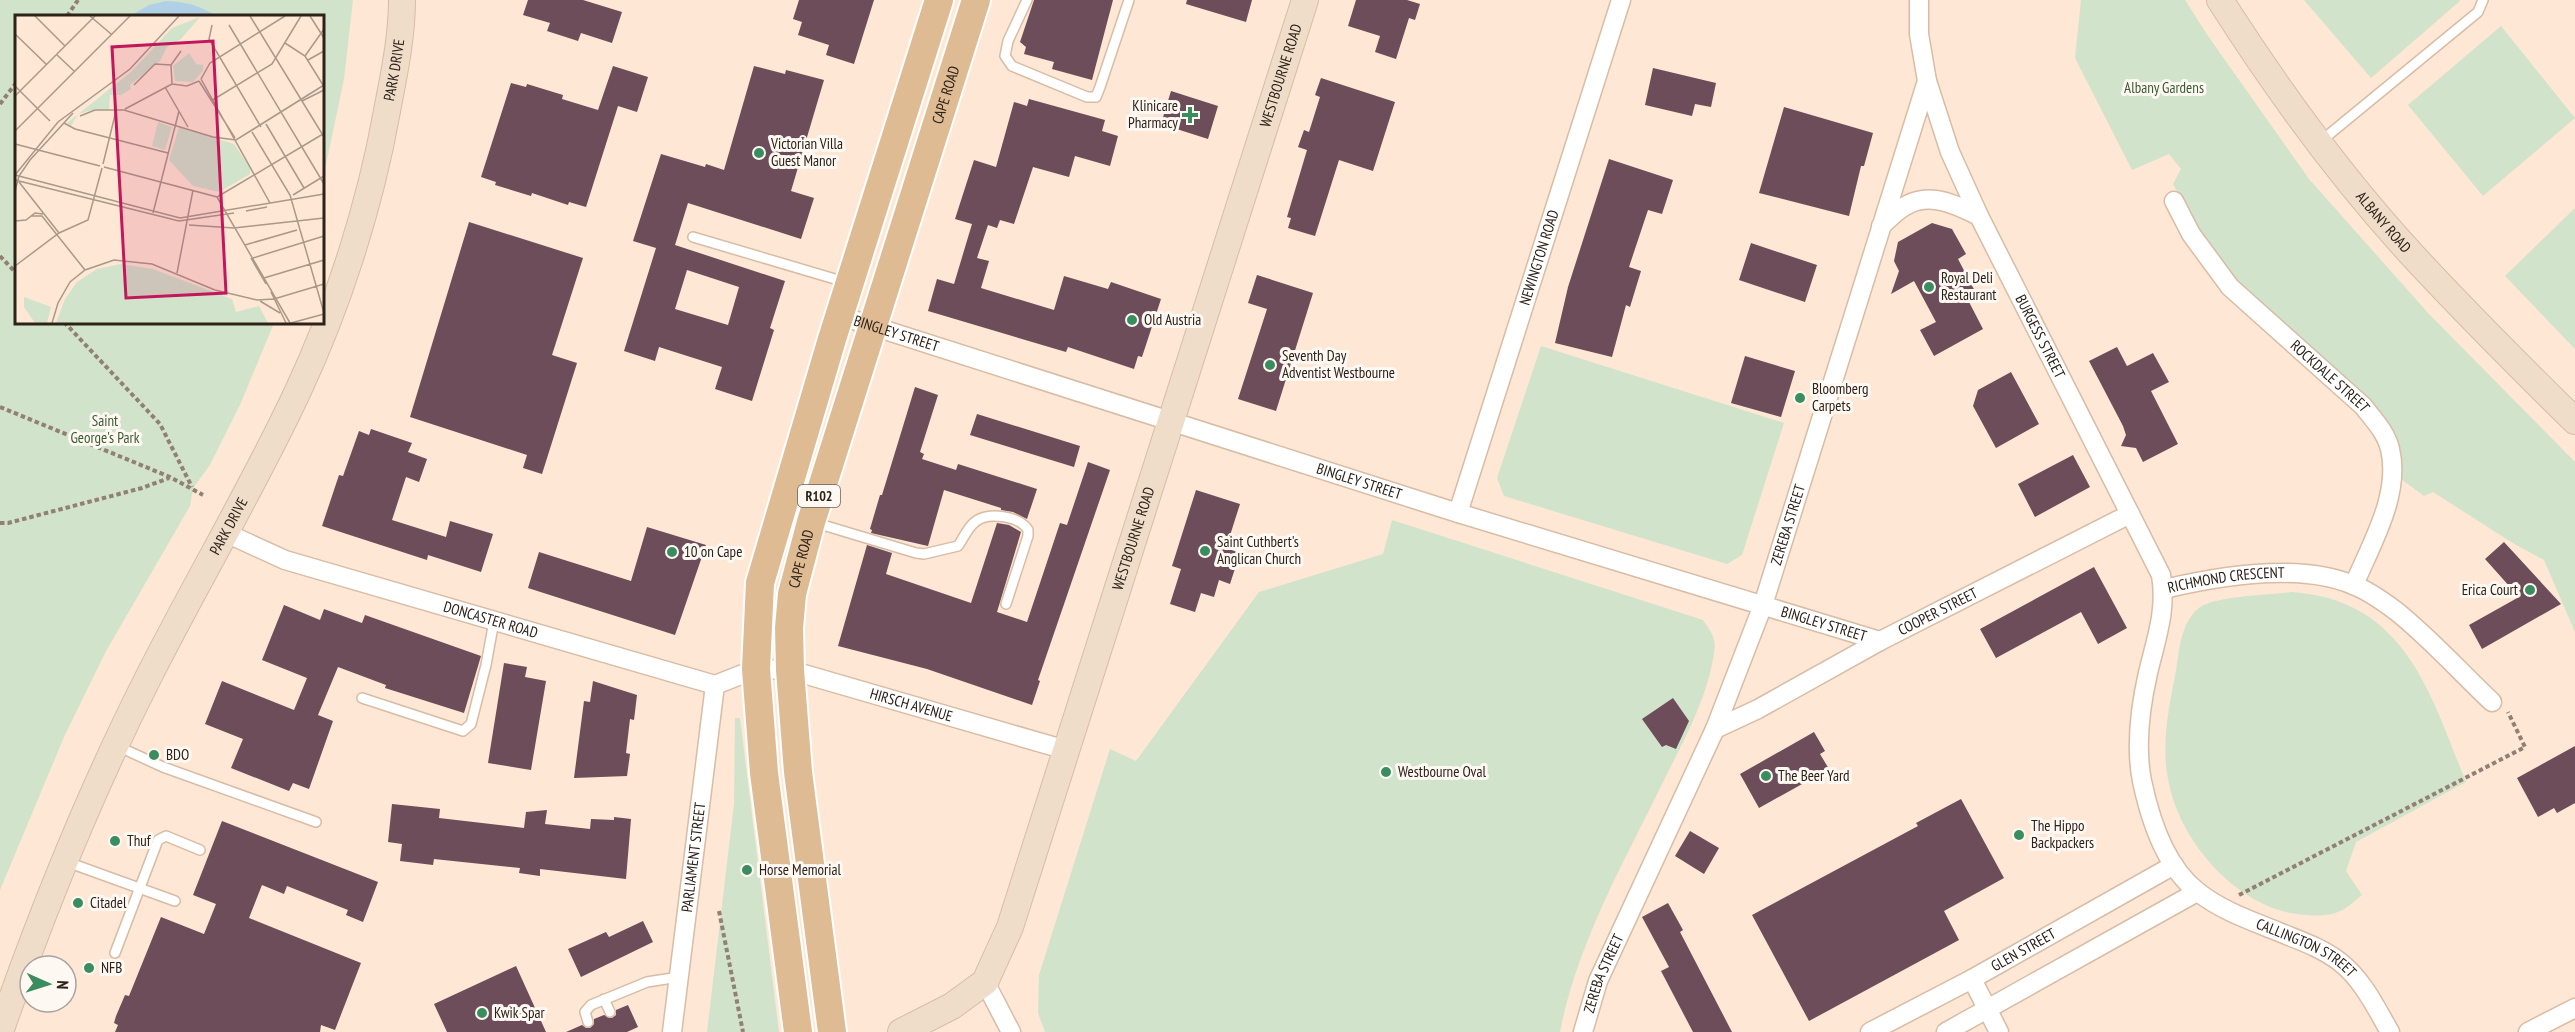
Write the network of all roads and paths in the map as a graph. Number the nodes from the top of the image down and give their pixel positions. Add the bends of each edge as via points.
1 (78, 0) edge
2 (402, 0) edge
3 (939, 0) edge
4 (976, 0) edge
5 (1027, 0) edge
6 (1129, 0) edge
7 (1305, 0) edge
8 (1621, 0) edge
9 (2220, 0) edge
10 (2483, 0) edge
11 (1914, 2) edge
12 (68, 15) edge
13 (1927, 81) junction
14 (15, 84) edge
15 (0, 104) edge
16 (2319, 142) junction
17 (2174, 201) dead end
18 (1979, 216) junction
19 (1880, 227) junction
20 (693, 237) dead end
21 (0, 256) edge
22 (15, 272) edge
23 (850, 284) junction
24 (841, 315) junction
25 (66, 324) edge
26 (872, 326) junction
27 (0, 407) edge
28 (2575, 421) edge
29 (1172, 422) junction
30 (170, 477) junction
31 (193, 488) junction
32 (203, 495) dead end
33 (1458, 513) junction
34 (2130, 514) junction
35 (811, 522) junction
36 (0, 523) edge
37 (226, 533) junction
38 (2354, 585) junction
39 (2164, 589) junction
40 (1006, 604) dead end
41 (1763, 605) junction
42 (494, 621) junction
43 (1880, 641) junction
44 (756, 669) junction
45 (790, 670) junction
46 (715, 685) junction
47 (362, 698) dead end
48 (2492, 702) joint
49 (1715, 729) junction
50 (114, 745) junction
51 (1065, 750) junction
52 (316, 822) dead end
53 (200, 850) dead end
54 (63, 861) junction
55 (2174, 865) junction
56 (139, 889) junction
57 (2197, 892) junction
58 (175, 901) dead end
59 (719, 911) dead end
60 (2230, 911) junction
61 (115, 953) dead end
62 (679, 977) junction
63 (1972, 979) junction
64 (985, 982) junction
65 (604, 999) junction
66 (2575, 1008) edge
67 (1988, 1010) junction
68 (610, 1012) dead end
69 (588, 1022) dead end
70 (0, 1032) edge
71 (672, 1032) edge
72 (743, 1032) edge
73 (798, 1032) edge
74 (832, 1032) edge
75 (901, 1032) edge
76 (1011, 1032) edge
77 (1583, 1032) edge
78 (1870, 1032) edge
79 (1946, 1032) edge
80 (1999, 1032) edge
81 (2390, 1032) edge
82 (2528, 1032) edge

1 - 12 path
2 - 37 street, PARK DRIVE via 382,141 344,273 298,392
3 - 23 main road, R102
4 - 26 main road, CAPE ROAD / R102
5 - 6 lane via 1008,41 1005,56 1012,66 1087,97 1096,97
7 - 29 street, WESTBOURNE ROAD
8 - 33 street, NEWINGTON ROAD
9 - 16 street, ALBANY ROAD via 2283,96
10 - 16 lane via 2478,12
11 - 13 street, ZEREBA STREET
13 - 18 street, BURGESS STREET via 1950,152
13 - 19 street, ZEREBA STREET
14 - 15 path
16 - 28 street, ALBANY ROAD via 2414,257
17 - 38 street, ROCKDALE STREET via 2191,234 2230,287 2363,406 2379,425 2390,448 2392,477 2388,497
18 - 19 street via 1947,202 1920,201 1906,205
18 - 34 street, BURGESS STREET
19 - 41 street, ZEREBA STREET
20 - 23 lane
21 - 22 path
23 - 24 main road, R102
24 - 26 street, BINGLEY STREET
24 - 44 main road, R102 via 762,575
25 - 31 path via 160,424
26 - 29 street, BINGLEY STREET
26 - 35 main road, CAPE ROAD / R102
27 - 30 path
29 - 33 street, BINGLEY STREET
29 - 51 street, WESTBOURNE ROAD
30 - 31 path
30 - 36 path via 98,500
31 - 32 path
33 - 41 street, BINGLEY STREET
34 - 39 street, BURGESS STREET via 2161,575
34 - 43 street, COOPER STREET
35 - 40 lane via 924,554 958,546 974,522 983,517 1000,516 1020,522 1028,536
35 - 45 main road, CAPE ROAD / R102 via 792,594
37 - 42 street, DONCASTER ROAD via 285,560
37 - 50 street, PARK DRIVE
38 - 39 street, RICHMOND CRESCENT via 2292,573 2224,578
38 - 48 street, RICHMOND CRESCENT via 2394,610
39 - 55 street, RICHMOND CRESCENT via 2162,620 2146,682 2138,737 2149,810
41 - 43 street, BINGLEY STREET
41 - 49 street, ZEREBA STREET
42 - 46 street, DONCASTER ROAD
42 - 47 lane via 471,724 463,730
43 - 49 street, COOPER STREET
44 - 45 street, HIRSCH AVENUE
44 - 46 street
44 - 73 main road, R102 via 764,773
45 - 51 street, HIRSCH AVENUE
45 - 74 main road, CAPE ROAD / R102 via 798,772
46 - 62 street, PARLIAMENT STREET
48 - 60 path via 2505,704 2525,747 2240,893
49 - 77 street, ZEREBA STREET via 1598,981
50 - 52 lane via 163,767
50 - 54 street, PARK DRIVE
51 - 64 street, WESTBOURNE ROAD via 1010,927
53 - 56 lane via 160,837
54 - 56 lane
54 - 70 street, PARK DRIVE
55 - 57 street, RICHMOND CRESCENT
55 - 63 street, GLEN STREET
56 - 58 lane
56 - 61 lane
57 - 60 street, CALLINGTON STREET
57 - 67 street
59 - 72 path
60 - 81 street, CALLINGTON STREET via 2319,948 2342,963 2360,982
62 - 65 lane via 647,982
62 - 71 street, PARLIAMENT STREET
63 - 67 street
63 - 78 street, GLEN STREET
64 - 75 street, WESTBOURNE ROAD via 952,1006
64 - 76 street
65 - 68 lane
65 - 69 lane via 586,1008
66 - 82 street
67 - 79 street
67 - 80 street

